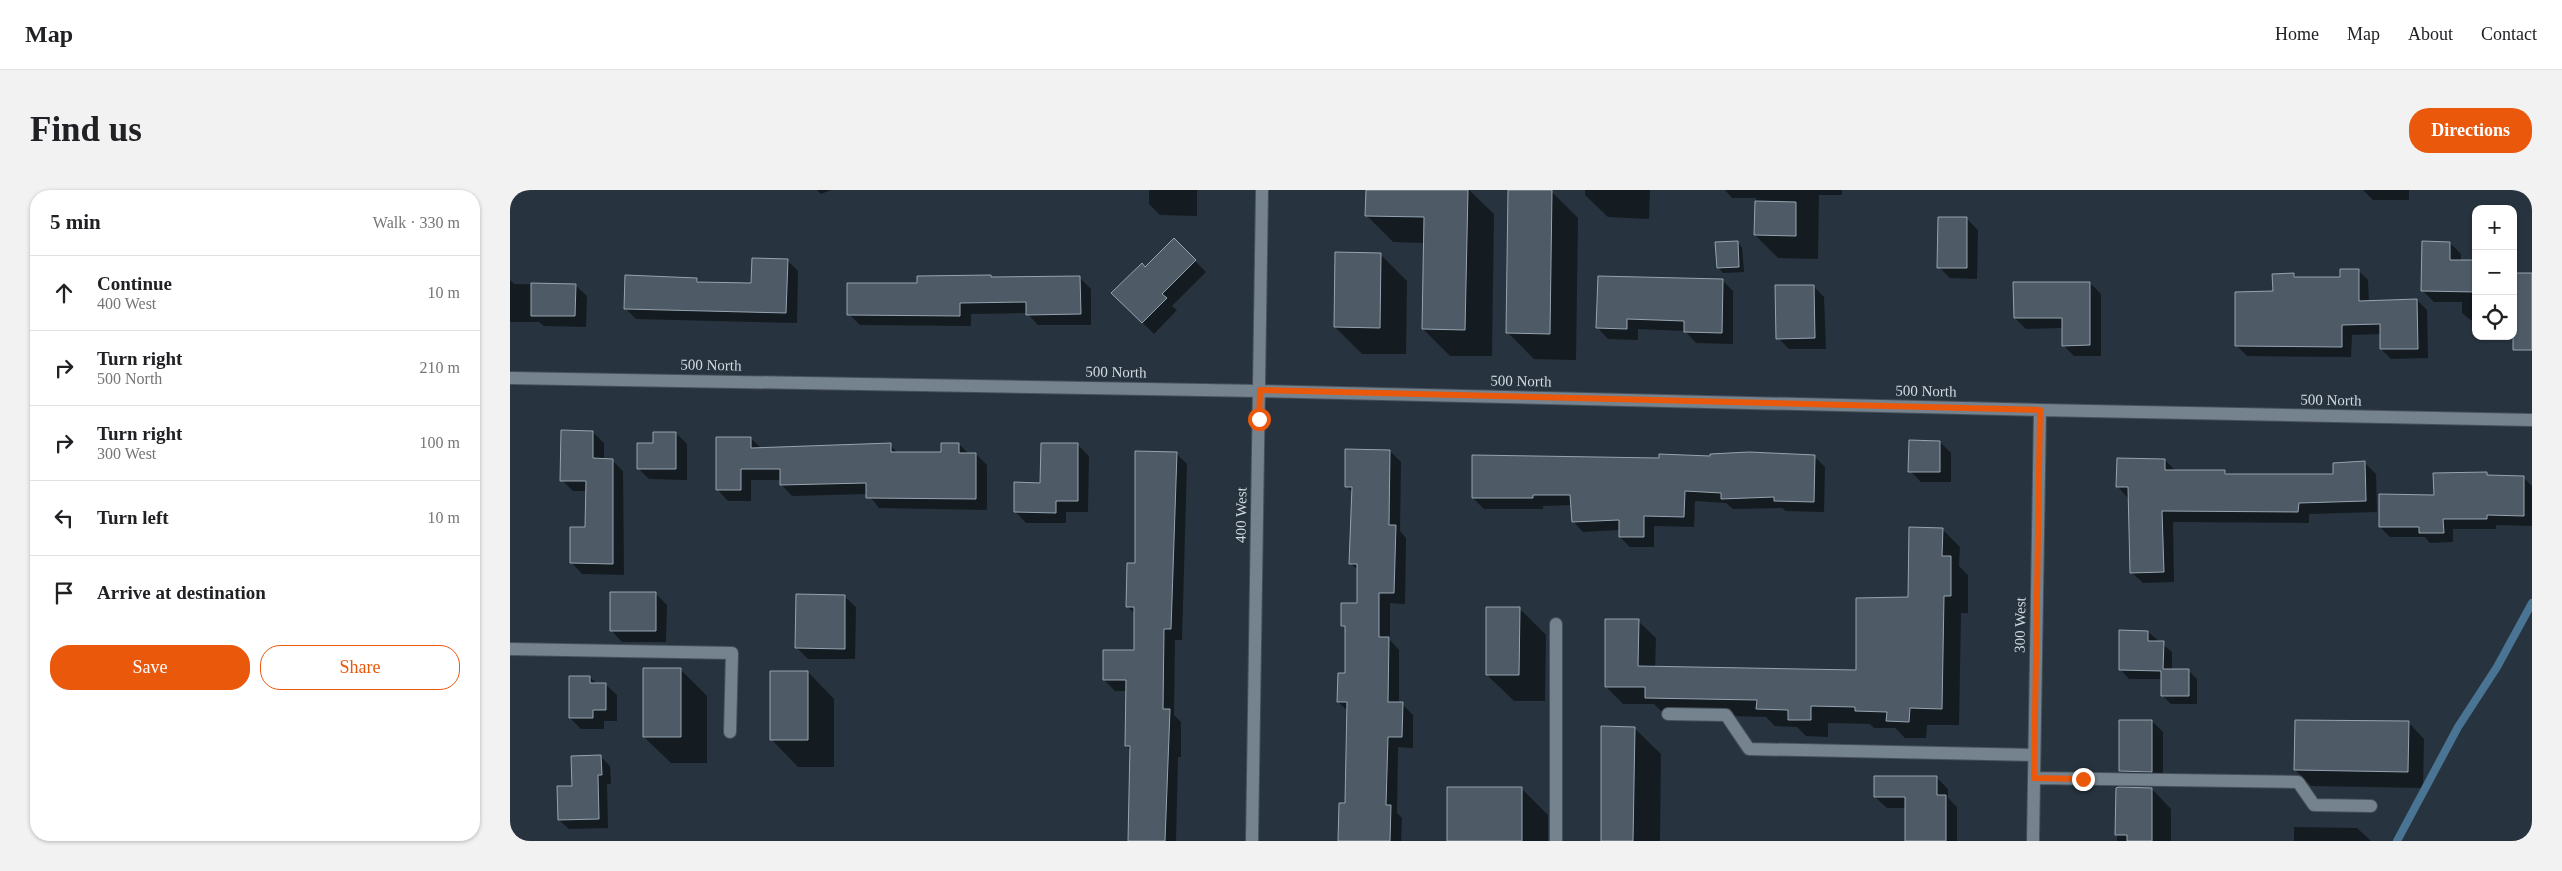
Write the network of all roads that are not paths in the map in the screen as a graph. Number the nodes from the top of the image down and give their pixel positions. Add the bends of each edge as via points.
1 (1262, 190) edge
2 (510, 378) edge
3 (1260, 390) junction
4 (2040, 410) junction
5 (2532, 420) edge
6 (1556, 624) dead end
7 (510, 649) edge
8 (1668, 714) dead end
9 (730, 732) dead end
10 (2034, 755) junction
11 (2034, 778) junction
12 (2371, 806) dead end
13 (1252, 841) edge
14 (1556, 841) edge
15 (2032, 841) edge

1 - 3 street, 400 West
2 - 3 street, 500 North
3 - 4 street, 500 North
3 - 13 street, 400 West
4 - 5 street, 500 North
4 - 10 street, 300 West
6 - 14 street
7 - 9 street via 732,653
8 - 10 street via 1726,715 1749,748
10 - 11 street, 300 West
11 - 12 street via 2298,782 2314,805
11 - 15 street, 300 West

